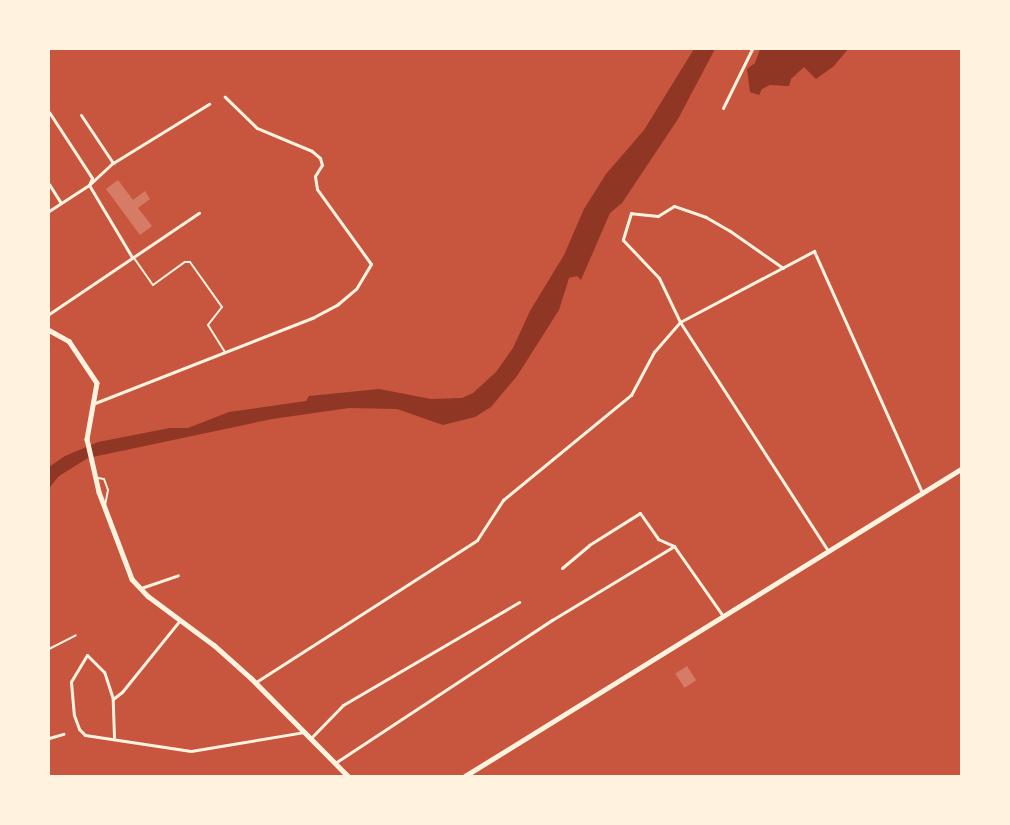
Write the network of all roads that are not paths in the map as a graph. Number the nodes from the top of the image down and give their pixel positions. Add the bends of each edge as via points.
1 (752, 49) edge
2 (225, 97) dead end
3 (210, 104) dead end
4 (723, 108) dead end
5 (49, 112) edge
6 (81, 115) dead end
7 (113, 163) junction
8 (49, 184) edge
9 (89, 185) junction
10 (61, 203) junction
11 (49, 211) edge
12 (199, 213) dead end
13 (132, 256) junction
14 (783, 268) junction
15 (49, 314) edge
16 (680, 322) junction
17 (49, 330) edge
18 (224, 351) junction
19 (95, 403) junction
20 (961, 469) edge
21 (95, 478) junction
22 (922, 493) junction
23 (104, 508) junction
24 (674, 546) junction
25 (828, 551) junction
26 (562, 568) dead end
27 (178, 575) dead end
28 (139, 588) junction
29 (519, 602) dead end
30 (723, 616) junction
31 (180, 620) junction
32 (76, 635) dead end
33 (49, 649) edge
34 (256, 682) junction
35 (113, 699) junction
36 (305, 732) junction
37 (63, 734) dead end
38 (114, 737) junction
39 (49, 738) edge
40 (311, 738) junction
41 (335, 762) junction
42 (348, 776) edge
43 (466, 776) edge

1 - 4 street
2 - 18 street via 256,128 312,150 320,158 322,165 314,176 317,189 371,264 356,289 338,304 296,326
3 - 7 street
5 - 9 street via 92,178
6 - 7 street
7 - 9 street
8 - 10 street
9 - 10 street
9 - 13 street
10 - 11 street
12 - 13 street
13 - 15 street
13 - 18 lane via 153,285 185,262 190,262 222,307 208,324
14 - 16 street
14 - 16 street via 722,226 674,206 658,216 634,212 623,240 659,278
14 - 22 street via 814,251
16 - 25 street
16 - 34 street via 654,352 631,395 503,500 477,540
17 - 19 main road via 70,341 97,383
18 - 19 street
19 - 21 main road via 87,439
20 - 22 main road
21 - 23 main road
21 - 23 lane via 104,479 108,490
22 - 25 main road
23 - 28 main road via 125,565
24 - 26 street via 658,539 640,513 589,545
24 - 30 street
24 - 41 street via 552,620
25 - 30 main road
27 - 28 street
28 - 31 main road
29 - 40 street via 343,705
30 - 43 main road
31 - 34 main road
31 - 35 street
32 - 33 lane
34 - 36 main road
35 - 38 street
35 - 38 street via 104,672 87,655 71,682 78,729 85,734
36 - 38 street via 191,751 121,742
36 - 40 main road
37 - 39 street
40 - 41 main road
41 - 42 main road

